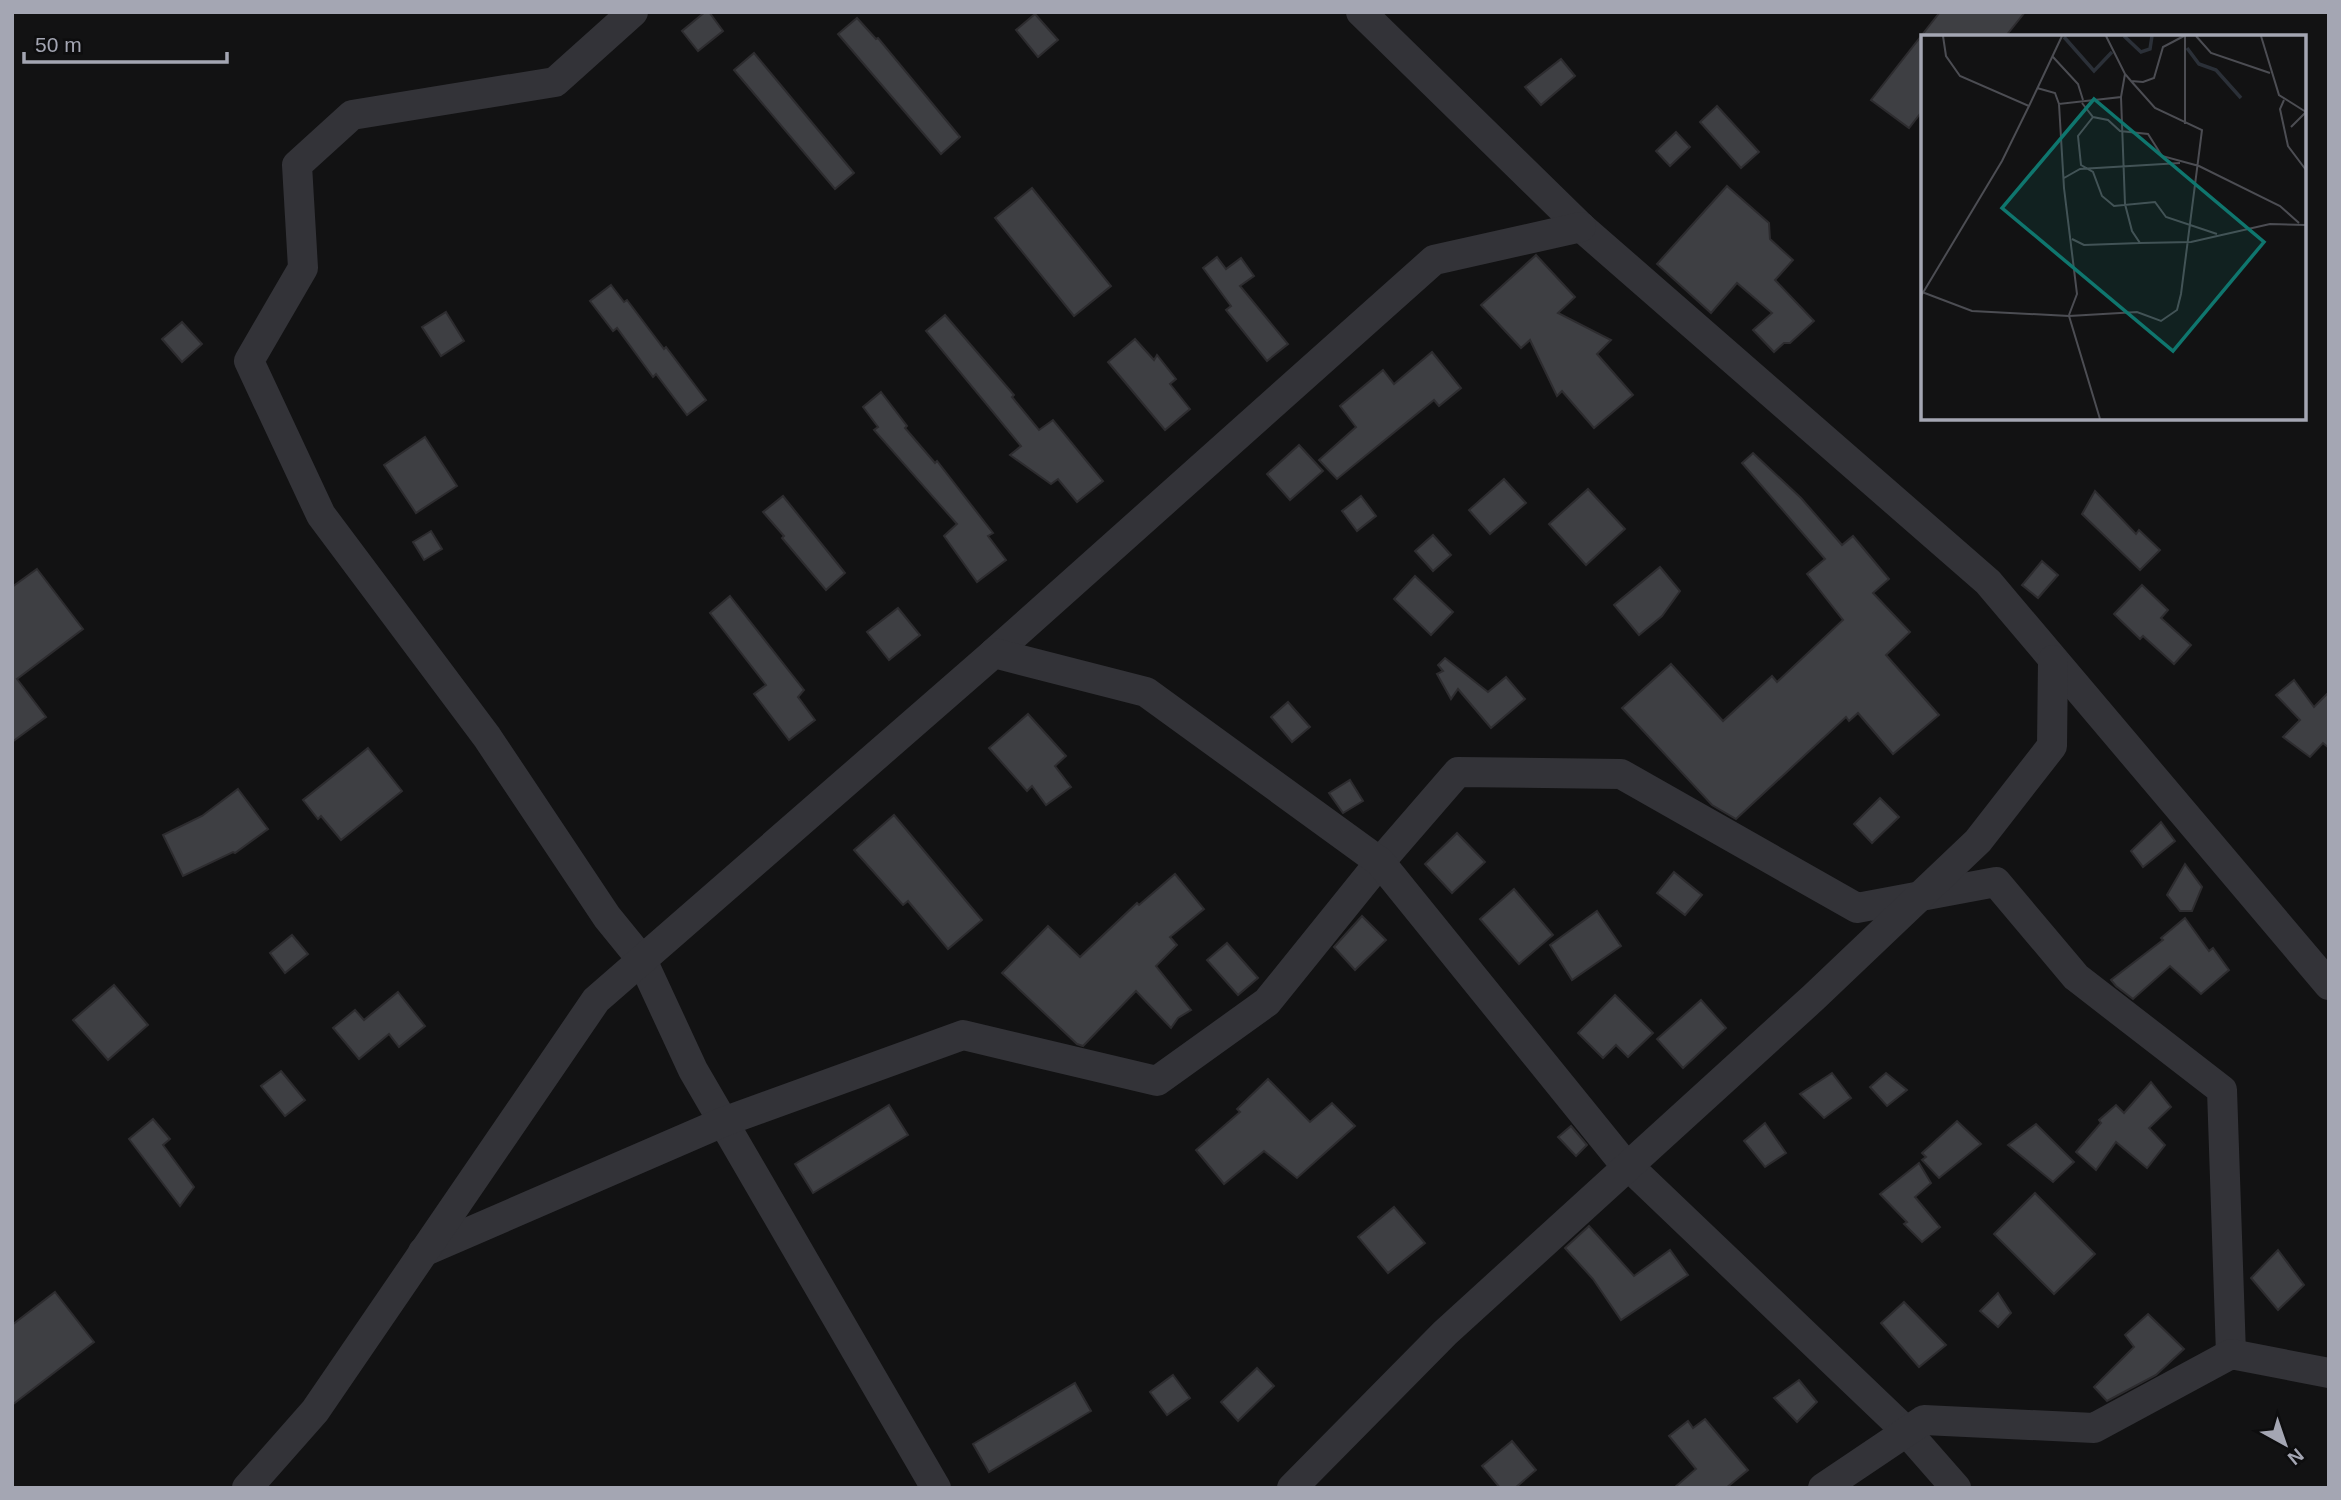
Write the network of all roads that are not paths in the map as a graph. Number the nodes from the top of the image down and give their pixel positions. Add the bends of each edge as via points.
1 (633, 12) edge
2 (1361, 12) edge
3 (1581, 226) junction
4 (994, 653) junction
5 (2053, 660) junction
6 (1380, 862) junction
7 (1920, 896) junction
8 (642, 960) junction
9 (2329, 985) edge
10 (723, 1122) junction
11 (1629, 1167) junction
12 (423, 1252) junction
13 (2231, 1354) junction
14 (2329, 1373) edge
15 (1906, 1431) junction
16 (247, 1488) edge
17 (936, 1488) edge
18 (1292, 1488) edge
19 (1823, 1488) edge
20 (1956, 1488) edge

1 - 8 street via 555,82 352,115 297,165 303,268 249,361 321,515 487,737 607,917
2 - 3 street
3 - 4 street via 1434,260
3 - 5 street via 1988,582
4 - 6 street via 1146,692
4 - 8 street
5 - 7 street via 2052,746 1978,841
5 - 9 street
6 - 7 street via 1458,772 1621,774 1857,908
6 - 10 street via 1267,1002 1157,1081 963,1035
6 - 11 street
7 - 11 street
7 - 13 street via 1996,882 2076,977 2222,1090
8 - 10 street via 693,1070
8 - 12 street via 596,1000
10 - 12 street
10 - 17 street
11 - 15 street
11 - 18 street via 1445,1333
12 - 16 street via 314,1411
13 - 14 street
13 - 15 street via 2094,1428 1924,1420
15 - 19 street
15 - 20 street

